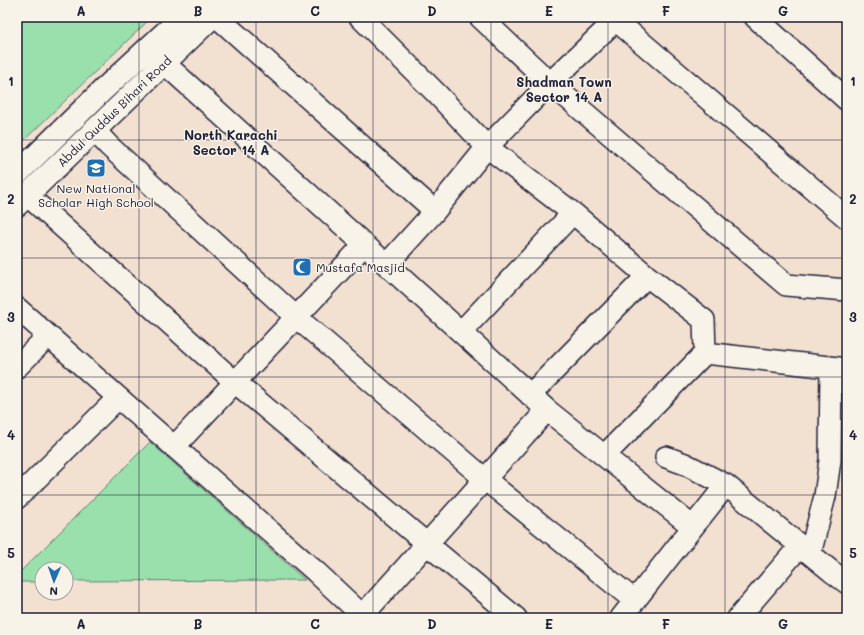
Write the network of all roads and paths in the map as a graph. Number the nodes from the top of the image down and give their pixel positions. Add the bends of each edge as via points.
1 (182, 17) edge
2 (212, 17) edge
3 (217, 17) edge
4 (360, 17) edge
5 (480, 17) edge
6 (755, 17) edge
7 (615, 18) edge
8 (164, 62) junction
9 (550, 83) junction
10 (847, 100) edge
11 (94, 130) junction
12 (487, 147) junction
13 (17, 174) edge
14 (22, 200) edge
15 (435, 211) junction
16 (573, 213) junction
17 (847, 218) edge
18 (364, 245) junction
19 (387, 264) junction
20 (647, 276) junction
21 (844, 286) edge
22 (17, 308) edge
23 (296, 317) junction
24 (461, 332) junction
25 (48, 336) junction
26 (705, 353) junction
27 (17, 367) edge
28 (839, 368) edge
29 (235, 382) junction
30 (530, 395) junction
31 (118, 398) junction
32 (547, 410) junction
33 (174, 447) junction
34 (604, 456) junction
35 (666, 457) dead end
36 (486, 480) junction
37 (726, 485) junction
38 (17, 498) edge
39 (693, 527) junction
40 (427, 544) junction
41 (805, 550) junction
42 (847, 583) edge
43 (635, 601) junction
44 (364, 617) edge
45 (516, 618) edge
46 (622, 618) edge
47 (738, 618) edge

1 - 13 main road, Abdul Quddus Bihari Road via 102,90
2 - 8 main road, Abdul Quddus Bihari Road
3 - 15 street
4 - 12 street
5 - 9 street
6 - 10 street
7 - 9 street
7 - 17 street
8 - 11 main road, Abdul Quddus Bihari Road
8 - 18 street
9 - 12 street
9 - 21 street via 786,285
11 - 14 main road, Abdul Quddus Bihari Road
11 - 23 street
12 - 15 street
12 - 16 street
14 - 29 street
15 - 19 street
16 - 20 street
16 - 24 street
18 - 19 street
18 - 23 street
19 - 24 street
20 - 26 street via 704,320
20 - 30 street
22 - 25 street
23 - 29 street
23 - 36 street
24 - 30 street
25 - 27 street
25 - 31 street
26 - 28 street
26 - 34 street
28 - 41 street via 825,496
29 - 33 street
29 - 40 street
30 - 32 street
31 - 33 street
31 - 38 street
32 - 34 street
32 - 36 street
33 - 44 street
34 - 39 street
35 - 37 street
36 - 40 street
36 - 43 street
37 - 39 street
37 - 41 street
39 - 43 street
40 - 44 street
40 - 45 street
41 - 42 street
41 - 47 street
43 - 46 street

